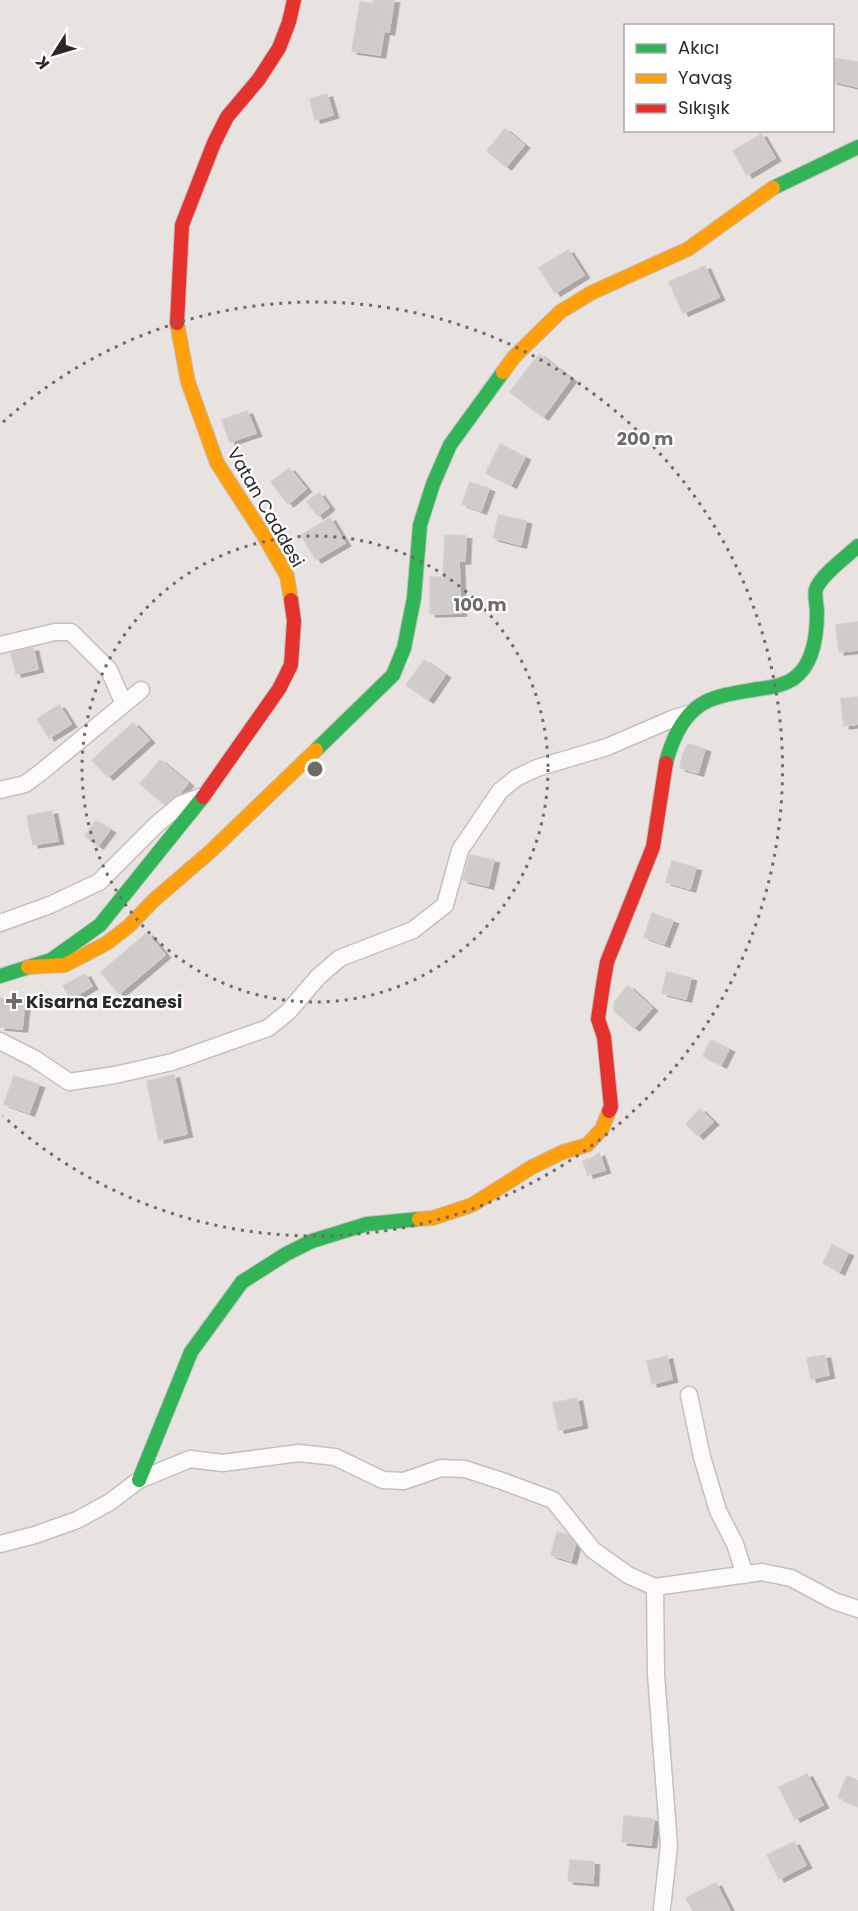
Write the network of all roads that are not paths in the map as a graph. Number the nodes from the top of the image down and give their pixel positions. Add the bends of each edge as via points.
1 (294, 0) edge
2 (858, 147) edge
3 (858, 546) edge
4 (0, 645) edge
5 (141, 690) dead end
6 (124, 704) junction
7 (688, 714) junction
8 (0, 790) edge
9 (204, 795) junction
10 (0, 923) edge
11 (28, 968) junction
12 (0, 976) edge
13 (0, 1041) edge
14 (689, 1395) dead end
15 (139, 1480) junction
16 (0, 1544) edge
17 (746, 1575) junction
18 (655, 1587) junction
19 (858, 1609) edge
20 (662, 1908) dead end

1 - 9 street, Vatan Caddesi via 279,48 227,117 182,225 177,324 188,382 217,463 287,576 294,621 291,665 279,689
2 - 11 street via 771,189 688,249 560,312 514,357 450,445 433,483 420,525 414,598 404,648 393,675 129,926 107,943 65,965
3 - 7 street via 816,589 814,645 808,662 793,679 722,696
4 - 6 street via 71,632 109,670
5 - 6 street
6 - 8 street via 25,784
7 - 13 street via 516,778 500,791 460,850 445,905 413,930 340,958 268,1028 172,1062 69,1082
7 - 15 street via 668,753 653,847 607,962 598,1019 604,1037 610,1107 602,1129 587,1144 532,1167 472,1205 433,1218 367,1224 312,1241 242,1282 191,1352
9 - 10 street via 181,804 99,882
9 - 11 street, Vatan Caddesi via 100,925 51,960
11 - 12 street, Vatan Caddesi
14 - 17 street via 718,1511
15 - 16 street via 77,1520
15 - 18 street via 190,1459 223,1463 299,1453 335,1457 383,1480 404,1481 441,1468 465,1469 553,1500 593,1550 628,1575
17 - 18 street
17 - 19 street via 762,1572 791,1578
18 - 20 street via 656,1674 669,1846

